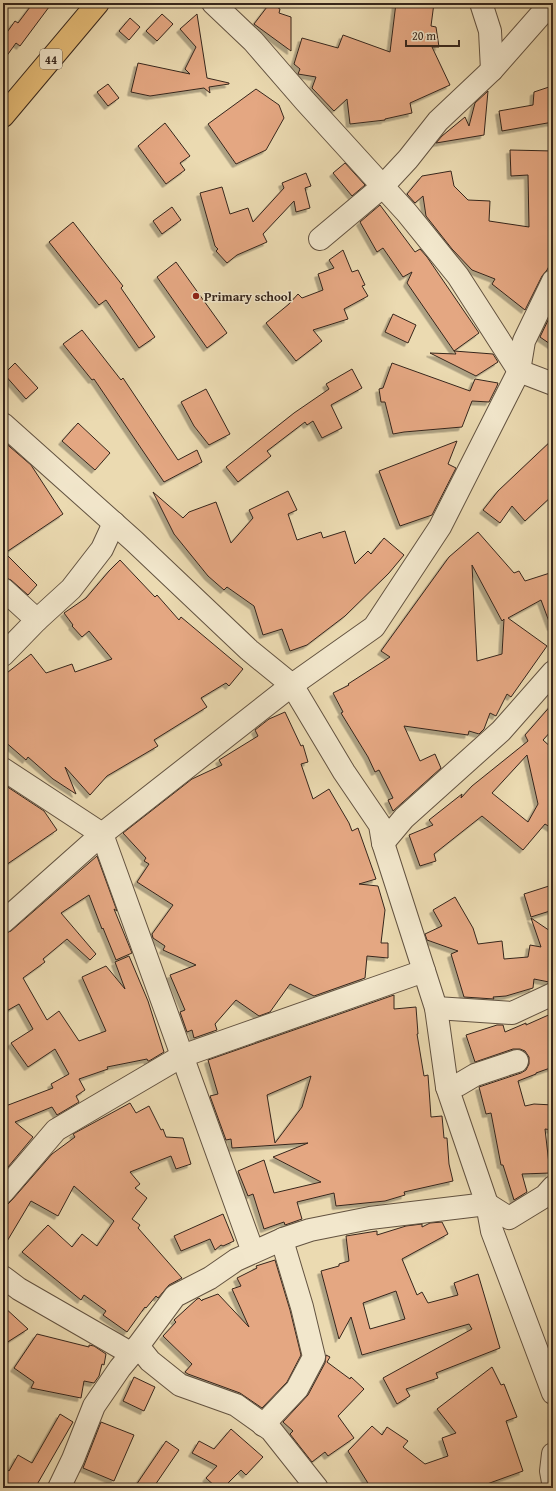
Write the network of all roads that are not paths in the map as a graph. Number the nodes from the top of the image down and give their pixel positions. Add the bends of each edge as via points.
1 (98, 3) edge
2 (213, 3) edge
3 (481, 3) edge
4 (551, 3) edge
5 (492, 70) junction
6 (3, 116) edge
7 (382, 187) junction
8 (320, 239) dead end
9 (553, 281) edge
10 (519, 371) junction
11 (553, 384) edge
12 (3, 424) edge
13 (114, 522) junction
14 (3, 589) edge
15 (37, 620) junction
16 (3, 655) edge
17 (553, 672) edge
18 (292, 685) junction
19 (3, 769) edge
20 (102, 834) junction
21 (383, 843) junction
22 (3, 922) edge
23 (424, 970) junction
24 (553, 994) edge
25 (436, 1008) junction
26 (182, 1056) junction
27 (517, 1062) dead end
28 (447, 1087) junction
29 (553, 1187) edge
30 (3, 1192) edge
31 (487, 1204) junction
32 (283, 1239) junction
33 (253, 1252) junction
34 (3, 1277) edge
35 (135, 1350) junction
36 (553, 1393) edge
37 (264, 1425) junction
38 (553, 1454) edge
39 (553, 1482) edge
40 (59, 1488) edge
41 (317, 1488) edge

1 - 6 main road, 44
2 - 7 street via 253,41
3 - 5 street via 490,31
4 - 5 street
5 - 7 street via 438,120
7 - 8 street
7 - 10 street via 407,213 458,276
9 - 10 street via 524,341
10 - 11 street
10 - 18 street via 440,527 374,627
12 - 13 street
13 - 15 street via 102,549 71,589
13 - 18 street via 249,650
14 - 15 street
15 - 16 street
17 - 21 street via 501,731 404,818
18 - 20 street
18 - 21 street via 344,772 380,825
19 - 20 street
20 - 22 street
20 - 26 street
21 - 23 street
23 - 25 street
23 - 26 street
24 - 25 street via 512,1013
25 - 28 street
26 - 30 street via 56,1130
26 - 33 street
27 - 28 street
28 - 31 street
29 - 31 street via 545,1196 509,1218
31 - 32 street via 370,1218 310,1230
31 - 36 street via 492,1231
32 - 33 street
32 - 37 street via 314,1356 297,1389
33 - 35 street via 175,1296
34 - 35 street via 19,1289
35 - 37 street via 180,1385 236,1405
35 - 40 street via 94,1406
37 - 41 street
38 - 39 street

